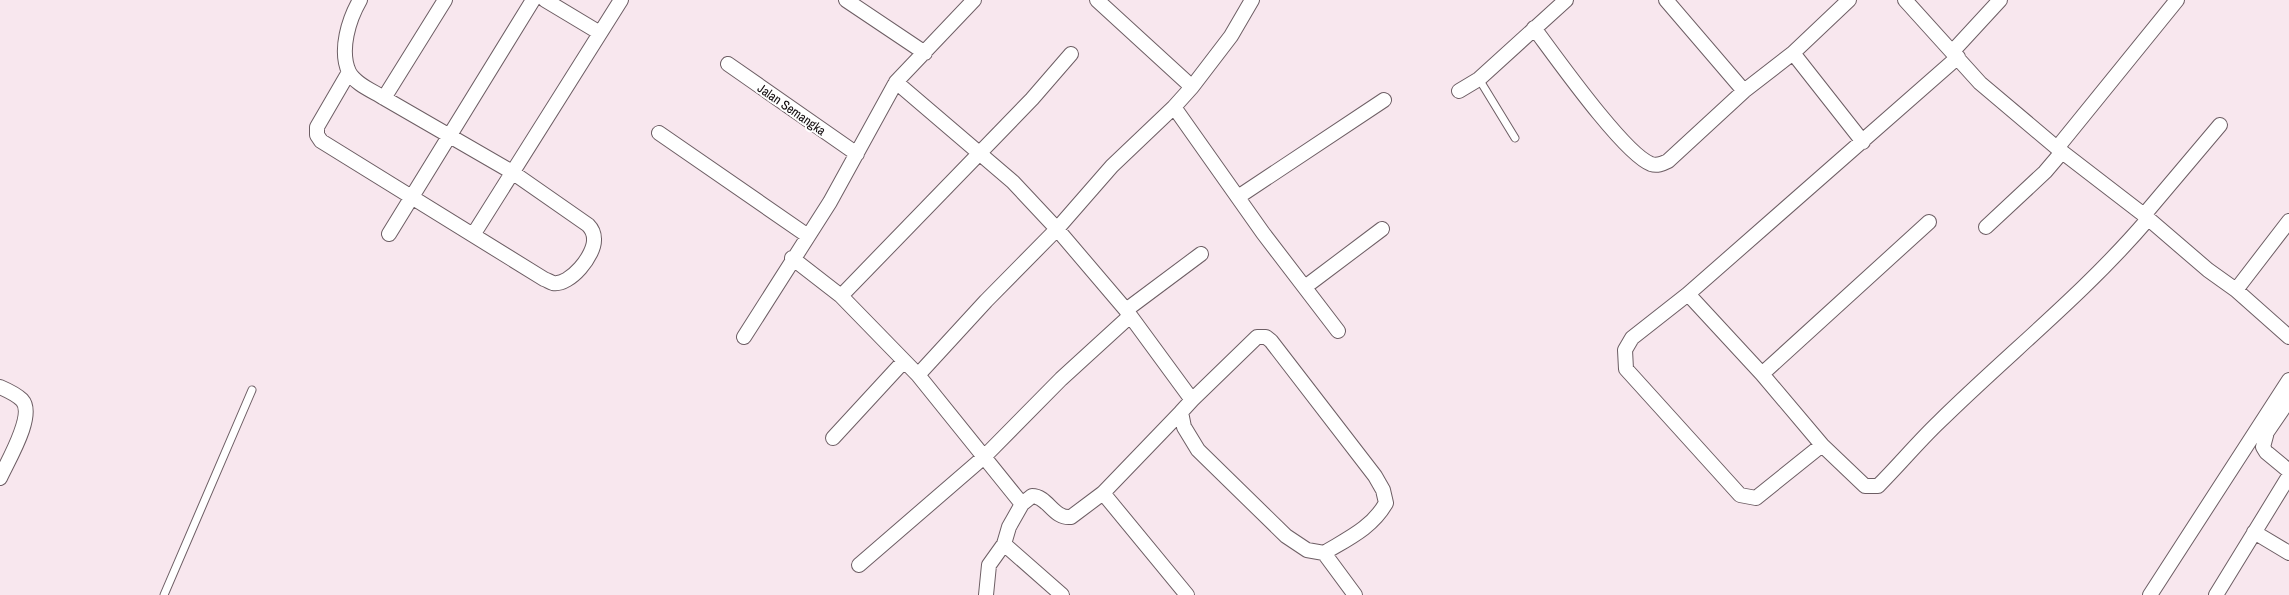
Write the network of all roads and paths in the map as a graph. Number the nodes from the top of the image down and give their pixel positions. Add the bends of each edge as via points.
1 (360, 0) edge
2 (444, 0) edge
3 (533, 0) edge
4 (545, 0) edge
5 (621, 0) edge
6 (846, 0) edge
7 (974, 0) edge
8 (1097, 0) edge
9 (1252, 0) edge
10 (1566, 0) edge
11 (1666, 0) edge
12 (1849, 0) edge
13 (1905, 0) edge
14 (2000, 0) edge
15 (2177, 0) edge
16 (1534, 28) junction
17 (600, 33) junction
18 (925, 53) junction
19 (1793, 53) junction
20 (1071, 54) dead end
21 (1955, 54) junction
22 (728, 64) dead end
23 (349, 72) junction
24 (1479, 79) junction
25 (896, 82) junction
26 (1192, 87) junction
27 (1459, 91) dead end
28 (1744, 91) junction
29 (384, 98) junction
30 (1384, 100) dead end
31 (1174, 107) junction
32 (2220, 125) dead end
33 (659, 133) dead end
34 (450, 136) junction
35 (1515, 138) dead end
36 (1863, 142) junction
37 (2060, 150) junction
38 (979, 153) junction
39 (857, 154) junction
40 (512, 172) junction
41 (1238, 197) junction
42 (412, 198) junction
43 (2146, 217) junction
44 (2289, 221) edge
45 (1929, 222) dead end
46 (1986, 227) dead end
47 (1057, 229) junction
48 (1382, 229) dead end
49 (389, 234) dead end
50 (473, 235) junction
51 (808, 236) junction
52 (1201, 254) dead end
53 (792, 258) junction
54 (1305, 287) junction
55 (2236, 290) junction
56 (1688, 294) junction
57 (841, 296) junction
58 (1128, 313) junction
59 (1338, 331) dead end
60 (744, 337) dead end
61 (2289, 337) edge
62 (904, 361) junction
63 (1762, 374) junction
64 (918, 375) junction
65 (2289, 380) edge
66 (0, 387) edge
67 (252, 390) dead end
68 (1192, 400) junction
69 (2289, 400) edge
70 (1181, 412) junction
71 (833, 438) dead end
72 (1822, 445) junction
73 (984, 457) junction
74 (2289, 471) edge
75 (2289, 476) edge
76 (0, 478) edge
77 (1103, 493) junction
78 (1022, 504) junction
79 (2254, 532) junction
80 (1004, 544) junction
81 (1324, 553) junction
82 (2289, 553) edge
83 (859, 565) dead end
84 (164, 595) edge
85 (986, 595) edge
86 (1062, 595) edge
87 (1187, 595) edge
88 (1355, 595) edge
89 (2150, 595) edge
90 (2216, 595) edge

1 - 23 street via 347,30 345,54
2 - 29 street
3 - 34 street
4 - 17 street
5 - 17 street
6 - 18 street
7 - 18 street
8 - 26 street
9 - 26 street via 1231,36
10 - 16 street
11 - 28 street
12 - 19 street
13 - 21 street
14 - 21 street
15 - 37 street
16 - 24 street
16 - 28 street via 1587,98 1635,154 1652,165 1668,161
17 - 40 street
18 - 25 street
19 - 28 street
19 - 36 street
20 - 38 street
21 - 36 street
21 - 37 street via 1980,83
22 - 39 street, Jalan Semangka
23 - 29 street via 357,81
23 - 42 street via 317,127 317,135 321,141
24 - 27 street
24 - 35 lane
25 - 38 street
25 - 39 street
26 - 31 street
29 - 34 street
30 - 41 street
31 - 41 street
31 - 47 street via 1112,166
32 - 43 street
33 - 51 street
34 - 40 street
34 - 42 street
36 - 56 street
37 - 43 street
37 - 46 street via 2045,172
38 - 47 street via 1013,182
38 - 57 street
39 - 51 street
40 - 50 street
40 - 50 street via 588,225 593,232 594,240 593,249 586,261 564,282 554,283
41 - 54 street
42 - 49 street
42 - 50 street
43 - 55 street via 2208,270
43 - 72 street via 2127,244 1938,423 1878,486 1865,486
44 - 55 street
45 - 63 street
47 - 58 street
47 - 64 street
48 - 54 street
51 - 53 street
52 - 58 street
53 - 57 street
53 - 60 street
54 - 59 street
55 - 61 street
56 - 63 street
56 - 72 street via 1632,338 1626,350 1626,369 1740,495 1756,498
57 - 62 street
58 - 68 street
58 - 73 street
62 - 64 street
62 - 71 street
63 - 72 street
64 - 73 street
65 - 89 street
66 - 76 street via 22,400 26,406 24,426
67 - 84 lane
68 - 70 street
68 - 81 street via 1257,337 1266,337 1271,341 1375,476 1383,490 1386,503 1379,515 1362,531
69 - 74 street via 2267,432 2263,447
70 - 77 street
70 - 81 street via 1184,427 1198,450 1286,536 1307,550
73 - 78 street
73 - 83 street
75 - 79 street
77 - 78 street via 1071,517 1065,518 1037,496 1032,496
77 - 87 street
78 - 80 street via 1009,527
79 - 82 street
79 - 90 street
80 - 85 street via 989,565
80 - 86 street
81 - 88 street

